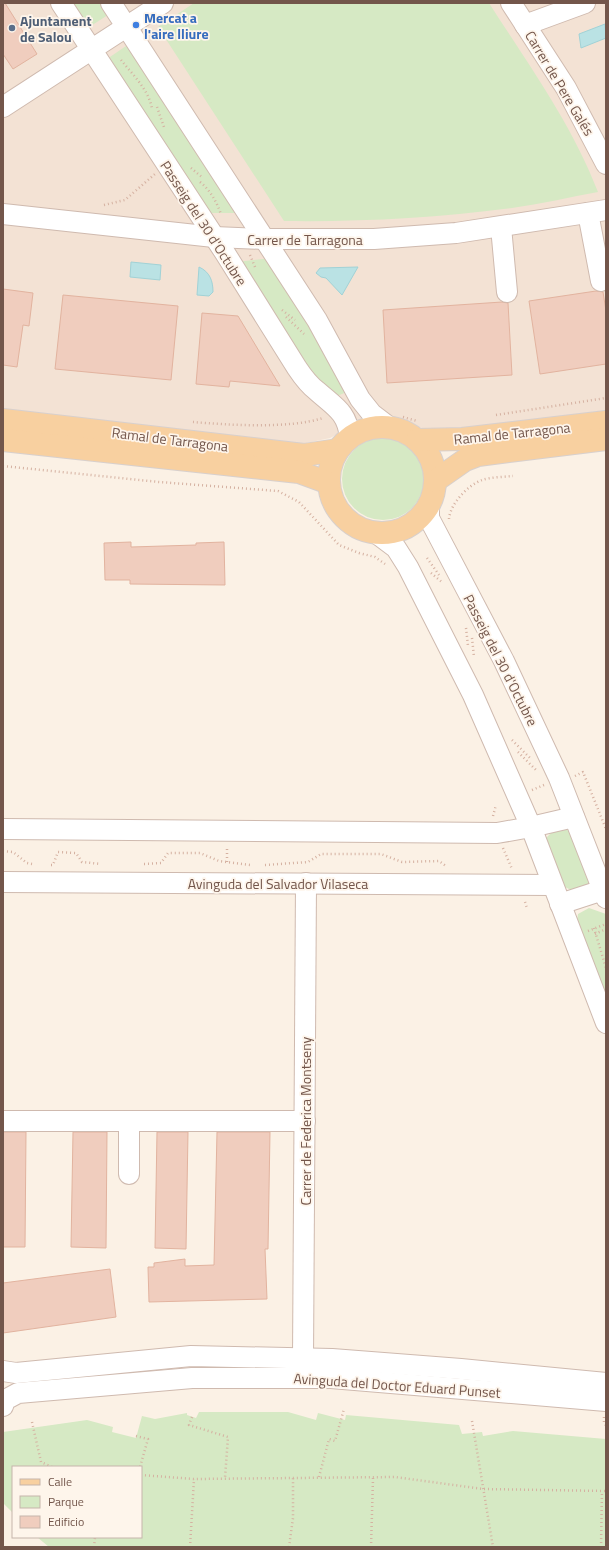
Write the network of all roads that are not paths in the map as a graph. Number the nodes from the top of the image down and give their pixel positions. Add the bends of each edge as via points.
1 (61, 3) edge
2 (112, 3) edge
3 (163, 3) edge
4 (511, 3) edge
5 (585, 3) edge
6 (525, 25) junction
7 (127, 26) junction
8 (92, 50) junction
9 (3, 107) edge
10 (606, 164) edge
11 (597, 211) edge
12 (3, 214) edge
13 (501, 227) junction
14 (214, 237) junction
15 (265, 239) junction
16 (601, 281) dead end
17 (507, 292) dead end
18 (3, 420) edge
19 (393, 421) junction
20 (606, 422) edge
21 (420, 431) junction
22 (606, 439) edge
23 (3, 440) edge
24 (344, 444) junction
25 (435, 481) junction
26 (329, 483) junction
27 (429, 504) junction
28 (376, 533) junction
29 (574, 817) junction
30 (531, 827) junction
31 (3, 829) edge
32 (3, 882) edge
33 (306, 883) junction
34 (552, 885) junction
35 (604, 894) edge
36 (560, 904) junction
37 (606, 1023) edge
38 (3, 1121) edge
39 (129, 1121) junction
40 (305, 1121) junction
41 (129, 1174) dead end
42 (303, 1359) junction
43 (3, 1371) edge
44 (606, 1383) edge
45 (606, 1401) edge
46 (3, 1406) edge

1 - 8 street, Passeig del 30 d'Octubre
2 - 7 street
3 - 7 street
4 - 6 street, Carrer de Pere Galés
5 - 6 street
6 - 10 street, Carrer de Pere Galés via 566,88
7 - 8 street
7 - 15 street
8 - 9 street
8 - 14 street, Passeig del 30 d'Octubre
11 - 13 street, Carrer de Tarragona
11 - 16 street
12 - 14 street, Carrer de Tarragona
13 - 15 street, Carrer de Tarragona via 374,239
13 - 17 street
14 - 15 street, Carrer de Tarragona
14 - 24 street, Passeig del 30 d'Octubre via 301,374 341,412 349,425
15 - 19 street via 317,320 360,398 372,414
18 - 24 main road, Ramal de Tarragona via 304,455
19 - 21 main road via 404,431
19 - 24 main road via 362,430
20 - 21 main road, Ramal de Tarragona via 462,439
21 - 25 main road
22 - 25 main road, Ramal de Tarragona via 478,455 465,460
23 - 26 main road, Ramal de Tarragona via 299,472
24 - 26 main road via 332,460
25 - 27 main road
26 - 28 main road via 332,498 349,522
27 - 28 main road via 407,526 397,531
27 - 29 street, Passeig del 30 d'Octubre via 430,518 441,554 506,665 559,778
28 - 30 street via 417,568
29 - 30 street
29 - 35 street, Passeig del 30 d'Octubre
30 - 31 street via 498,833
30 - 34 street
32 - 33 street, Avinguda del Salvador Vilaseca
33 - 34 street, Avinguda del Salvador Vilaseca via 515,876
33 - 40 street, Carrer de Federica Montseny
34 - 36 street
35 - 36 street, Passeig del 30 d'Octubre
36 - 37 street
38 - 39 street
39 - 40 street
39 - 41 street
40 - 42 street, Carrer de Federica Montseny
42 - 43 street, Avinguda del Doctor Eduard Punset via 192,1356 16,1373
42 - 44 street, Avinguda del Doctor Eduard Punset via 461,1369
45 - 46 street, Avinguda del Doctor Eduard Punset via 331,1378 239,1377 192,1378 18,1393 5,1400

